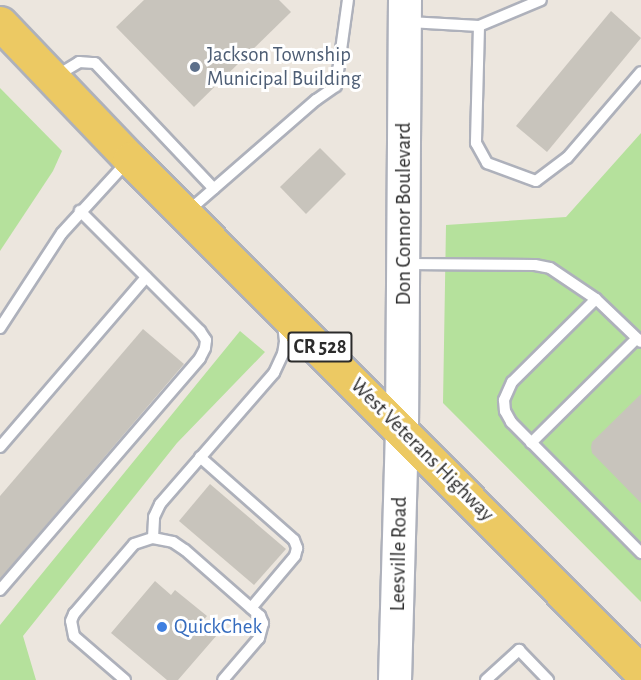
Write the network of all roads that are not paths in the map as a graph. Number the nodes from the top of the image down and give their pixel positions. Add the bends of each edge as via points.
1 (348, 0) edge
2 (541, 0) edge
3 (405, 11) edge
4 (0, 23) edge
5 (479, 26) junction
6 (641, 72) edge
7 (52, 79) junction
8 (130, 159) junction
9 (214, 189) junction
10 (81, 211) junction
11 (186, 213) junction
12 (403, 264) junction
13 (146, 277) junction
14 (596, 299) junction
15 (280, 307) junction
16 (0, 328) edge
17 (639, 340) edge
18 (402, 429) junction
19 (531, 443) junction
20 (0, 447) edge
21 (200, 457) junction
22 (153, 538) junction
23 (641, 553) edge
24 (0, 590) edge
25 (251, 608) junction
26 (641, 672) edge
27 (125, 680) edge
28 (224, 680) edge
29 (395, 680) edge
30 (486, 680) edge
31 (548, 680) edge

1 - 9 lane via 336,86
2 - 5 lane
3 - 5 lane
3 - 12 street, Don Connor Boulevard
4 - 7 main road, West Veterans Highway / CR 528
5 - 6 lane via 476,143 487,163 536,181 567,158
7 - 8 main road, West Veterans Highway / CR 528
7 - 9 lane via 79,62 94,63
8 - 10 lane
8 - 11 main road, West Veterans Highway / CR 528
9 - 11 lane
10 - 13 lane
10 - 16 lane via 62,233
11 - 15 main road, West Veterans Highway / CR 528
12 - 14 lane via 543,266 563,274
12 - 18 street, Don Connor Boulevard
13 - 20 lane
13 - 24 lane via 200,331 206,340 205,348
14 - 17 lane
14 - 19 lane via 506,392 504,411
15 - 18 main road, West Veterans Highway / CR 528
15 - 21 lane via 285,341 274,373
17 - 19 lane
18 - 26 main road, West Veterans Highway / CR 528
18 - 29 street, Leesville Road
19 - 23 lane
21 - 22 lane via 160,504 154,517
21 - 25 lane via 294,540 297,548 295,556
22 - 25 lane via 173,542 185,550
22 - 27 lane via 134,544 71,621 74,636
25 - 28 lane via 260,616 262,631
30 - 31 lane via 519,650

